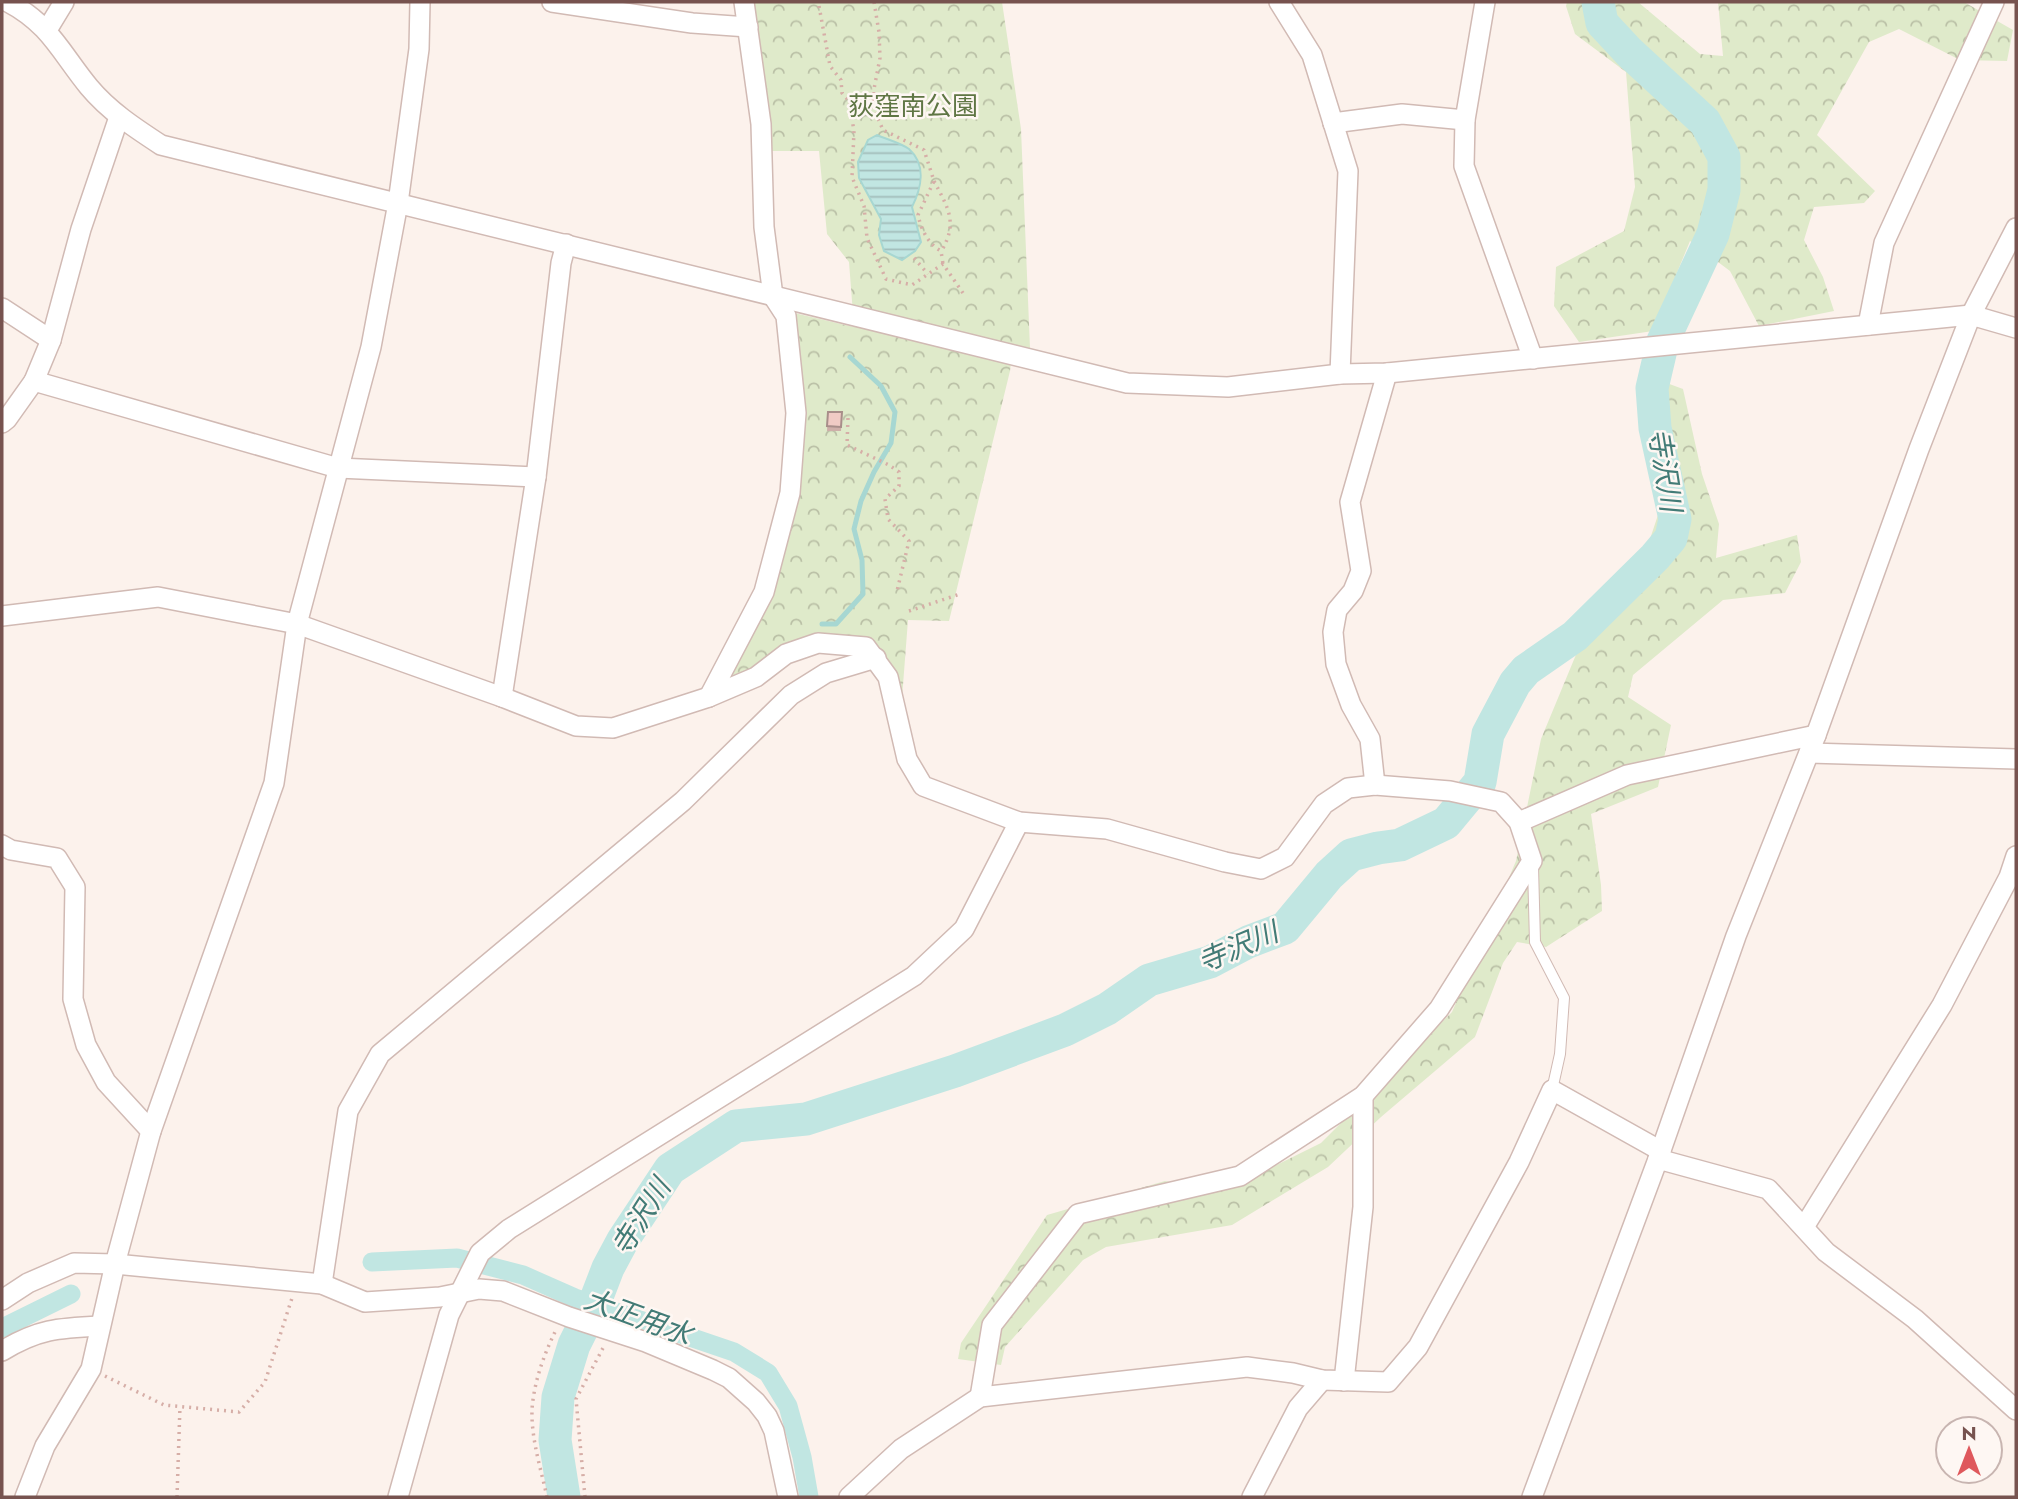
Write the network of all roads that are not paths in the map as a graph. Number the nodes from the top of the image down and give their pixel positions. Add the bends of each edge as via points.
1 (8, 2) edge
2 (64, 2) edge
3 (420, 2) edge
4 (552, 2) edge
5 (744, 2) edge
6 (1279, 2) edge
7 (1485, 2) edge
8 (1994, 2) edge
9 (748, 27) junction
10 (47, 30) junction
11 (119, 117) junction
12 (1465, 120) junction
13 (1333, 122) junction
14 (398, 202) junction
15 (2016, 228) edge
16 (566, 244) junction
17 (773, 296) junction
18 (2, 307) edge
19 (1971, 315) junction
20 (1868, 326) junction
21 (2016, 328) edge
22 (51, 340) junction
23 (1533, 359) junction
24 (1387, 373) junction
25 (1340, 374) junction
26 (34, 381) junction
27 (2, 424) edge
28 (338, 468) junction
29 (536, 477) junction
30 (2, 616) edge
31 (297, 624) junction
32 (876, 659) junction
33 (502, 697) junction
34 (709, 697) junction
35 (1812, 744) junction
36 (2016, 759) edge
37 (1375, 785) junction
38 (1020, 821) junction
39 (1519, 822) junction
40 (2, 845) edge
41 (2016, 856) edge
42 (1532, 861) junction
43 (1552, 1090) junction
44 (1363, 1096) junction
45 (151, 1131) junction
46 (1659, 1155) junction
47 (1804, 1227) junction
48 (115, 1264) junction
49 (322, 1284) junction
50 (463, 1286) junction
51 (2, 1300) edge
52 (100, 1326) junction
53 (2, 1351) edge
54 (1322, 1380) junction
55 (1343, 1381) junction
56 (980, 1397) junction
57 (2016, 1410) edge
58 (25, 1497) edge
59 (398, 1497) edge
60 (788, 1497) edge
61 (849, 1497) edge
62 (1252, 1497) edge
63 (1532, 1497) edge

1 - 10 street
2 - 10 street
3 - 14 street via 419,49
4 - 9 street
5 - 9 street
6 - 13 street via 1312,55
7 - 12 street
8 - 20 street via 1884,243
9 - 17 street via 761,124 764,227
10 - 11 street via 90,88
11 - 14 street via 161,145
11 - 22 street via 81,229
12 - 13 street via 1402,114
12 - 23 street via 1464,166
13 - 25 street via 1348,171
14 - 16 street
14 - 28 street via 371,347
15 - 19 street
16 - 17 street
16 - 29 street
17 - 25 street via 1127,383 1228,387
17 - 34 street via 786,316 796,413 790,494 764,592
18 - 22 street
19 - 20 street
19 - 21 street
19 - 35 street
20 - 23 street
22 - 26 street
23 - 24 street
24 - 25 street
24 - 37 street via 1350,502 1360,571 1353,592 1337,610 1333,632 1336,664 1370,739
26 - 27 street
26 - 28 street
28 - 29 street
28 - 31 street
29 - 33 street
30 - 31 street via 158,597
31 - 33 street
31 - 45 street via 274,783
32 - 34 street via 866,647 818,643 786,654 756,677
32 - 38 street via 888,677 907,760 923,786
32 - 49 street via 826,673 790,695 683,800 380,1054 348,1111
33 - 34 street via 576,726 613,728
35 - 36 street
35 - 39 street via 1627,775
35 - 46 street via 1736,936
37 - 38 street via 1348,788 1324,804 1285,857 1261,869 1107,829
37 - 39 street via 1450,791 1501,802
38 - 50 street via 964,929 914,976 509,1229 480,1253
39 - 42 street
40 - 45 street via 57,858 75,887 72,999 86,1045 106,1082
41 - 47 street via 1941,1005
42 - 43 lane via 1535,942 1564,998
42 - 44 street via 1439,1009
43 - 46 street
43 - 55 street via 1519,1162 1418,1347 1388,1382
44 - 55 street via 1363,1207
44 - 56 street via 1240,1177 1078,1213 992,1325
45 - 48 street
46 - 47 street via 1768,1189
46 - 63 street
47 - 57 street via 1826,1252 1915,1318
48 - 49 street
48 - 51 street via 74,1263
48 - 52 street
49 - 50 street via 365,1303
50 - 59 street via 449,1315
50 - 60 street via 503,1291 646,1342 729,1378 767,1416
52 - 53 street via 55,1328 24,1337
52 - 58 street via 91,1369 45,1446
54 - 55 street
54 - 56 street via 1247,1367
54 - 62 street via 1298,1408
56 - 61 street via 901,1449

